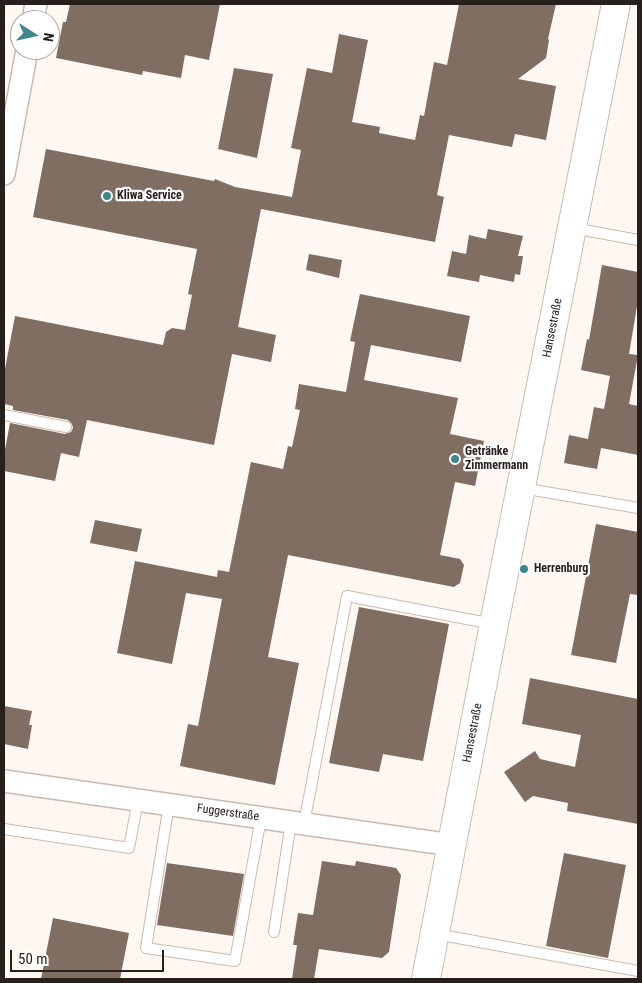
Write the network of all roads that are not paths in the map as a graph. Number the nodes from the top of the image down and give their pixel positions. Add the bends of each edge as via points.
1 (616, 4) edge
2 (25, 60) edge
3 (4, 174) edge
4 (572, 228) junction
5 (638, 240) edge
6 (4, 415) edge
7 (66, 427) dead end
8 (521, 487) junction
9 (638, 508) edge
10 (494, 624) junction
11 (4, 781) edge
12 (138, 800) junction
13 (169, 804) junction
14 (261, 818) junction
15 (298, 823) junction
16 (4, 829) edge
17 (452, 845) junction
18 (274, 932) dead end
19 (435, 933) junction
20 (638, 971) edge
21 (429, 978) edge
22 (636, 979) edge

1 - 4 main road, Hansestraße
2 - 3 street
4 - 5 lane
4 - 8 main road, Hansestraße
6 - 7 lane
8 - 9 lane
8 - 10 main road, Hansestraße
10 - 15 lane via 347,596
10 - 17 main road, Hansestraße
11 - 12 street, Fuggerstraße
12 - 13 street, Fuggerstraße
12 - 16 lane via 129,848
13 - 14 street, Fuggerstraße
13 - 14 lane via 146,948 235,962
14 - 15 street, Fuggerstraße
15 - 17 street, Fuggerstraße
15 - 18 lane
17 - 19 main road, Hansestraße
19 - 20 lane
19 - 21 main road, Hansestraße
20 - 22 lane

